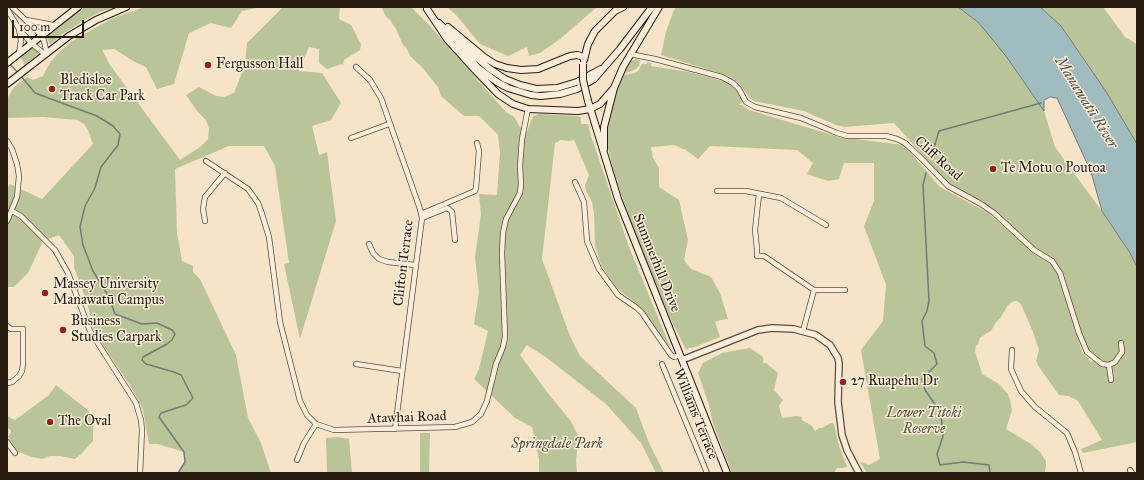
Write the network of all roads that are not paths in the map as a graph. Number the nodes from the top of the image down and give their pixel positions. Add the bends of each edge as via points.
1 (12, 7) edge
2 (78, 7) edge
3 (126, 7) edge
4 (623, 7) edge
5 (652, 7) edge
6 (659, 7) edge
7 (426, 8) edge
8 (7, 9) edge
9 (27, 20) junction
10 (53, 25) junction
11 (19, 29) junction
12 (41, 35) junction
13 (31, 43) junction
14 (18, 53) junction
15 (47, 54) junction
16 (630, 54) junction
17 (584, 60) junction
18 (7, 63) edge
19 (356, 67) dead end
20 (8, 84) edge
21 (614, 88) junction
22 (528, 109) junction
23 (590, 110) junction
24 (389, 124) junction
25 (351, 138) dead end
26 (7, 141) edge
27 (477, 143) dead end
28 (206, 161) dead end
29 (606, 162) junction
30 (225, 173) junction
31 (575, 182) dead end
32 (716, 191) dead end
33 (759, 194) junction
34 (12, 211) junction
35 (421, 216) junction
36 (7, 221) edge
37 (205, 221) dead end
38 (826, 225) dead end
39 (456, 240) dead end
40 (369, 244) dead end
41 (415, 266) junction
42 (814, 290) junction
43 (845, 290) dead end
44 (7, 326) edge
45 (803, 331) junction
46 (1121, 342) dead end
47 (1012, 350) dead end
48 (681, 358) junction
49 (356, 364) dead end
50 (662, 364) dead end
51 (1110, 366) junction
52 (402, 371) junction
53 (1111, 380) dead end
54 (7, 383) edge
55 (316, 424) junction
56 (395, 429) junction
57 (7, 442) edge
58 (15, 453) dead end
59 (297, 460) dead end
60 (140, 473) edge
61 (707, 473) edge
62 (727, 473) edge
63 (859, 473) edge
64 (1081, 473) edge

1 - 9 street
2 - 10 main road
3 - 15 main road via 85,26
4 - 17 main road via 615,11 595,32 588,44
5 - 7 main road via 594,79 573,90 551,95 532,95 508,88 487,75
6 - 16 main road
7 - 17 main road via 484,57 506,68 538,68 577,55
7 - 22 main road via 447,39 492,88 508,101
8 - 11 street
9 - 10 street
9 - 12 street
10 - 12 main road
11 - 13 street
11 - 14 street via 21,46
12 - 13 main road
12 - 15 street
13 - 14 main road
13 - 15 street
14 - 18 main road
15 - 20 main road
16 - 21 main road
16 - 51 street, Cliff Road via 722,77 733,83 746,102 755,107 801,118 847,136 886,136 905,143 948,186 994,213 1034,250 1052,261 1060,273 1082,343 1094,358
17 - 23 main road, Summerhill Drive, bridge via 583,80
19 - 24 street, Clifton Terrace via 379,92
21 - 23 main road via 600,104
21 - 29 main road via 604,127
22 - 23 main road
22 - 56 street, Atawhai Road via 522,140 522,184 506,219 503,233 505,336 487,401 481,414 472,422 449,428
23 - 29 main road, Summerhill Drive
24 - 25 street
24 - 35 street, Clifton Terrace
26 - 34 street via 12,149 19,176 17,197
27 - 35 street via 479,150 475,192
28 - 30 street
29 - 48 main road, Summerhill Drive via 618,199
30 - 37 street via 205,197
30 - 55 street via 248,189 261,211 269,237 280,322 300,401 307,415
31 - 48 street via 584,202 587,241 599,269 618,295 642,313 671,355
32 - 33 street via 746,191
33 - 38 street via 781,198
33 - 42 street via 755,230 756,256 764,256
34 - 36 street
34 - 60 street via 21,216 55,250 68,273 90,331 136,403 142,430
35 - 39 street via 449,209 452,212
35 - 41 street, Clifton Terrace
40 - 41 street via 372,253 382,260
41 - 52 street, Clifton Terrace
42 - 43 street
42 - 45 street
44 - 54 street via 11,329 23,329 22,371 12,382
45 - 48 street via 784,328 758,330
45 - 63 street via 830,345 838,358 840,424 847,450
46 - 51 street via 1122,352
47 - 64 street via 1012,369 1021,391 1035,407 1067,433
48 - 62 main road, Summerhill Drive
49 - 52 street
50 - 61 street, Williams Terrace
51 - 53 street
52 - 56 street, Clifton Terrace
55 - 56 street, Atawhai Road via 334,430
55 - 59 street
57 - 58 street

